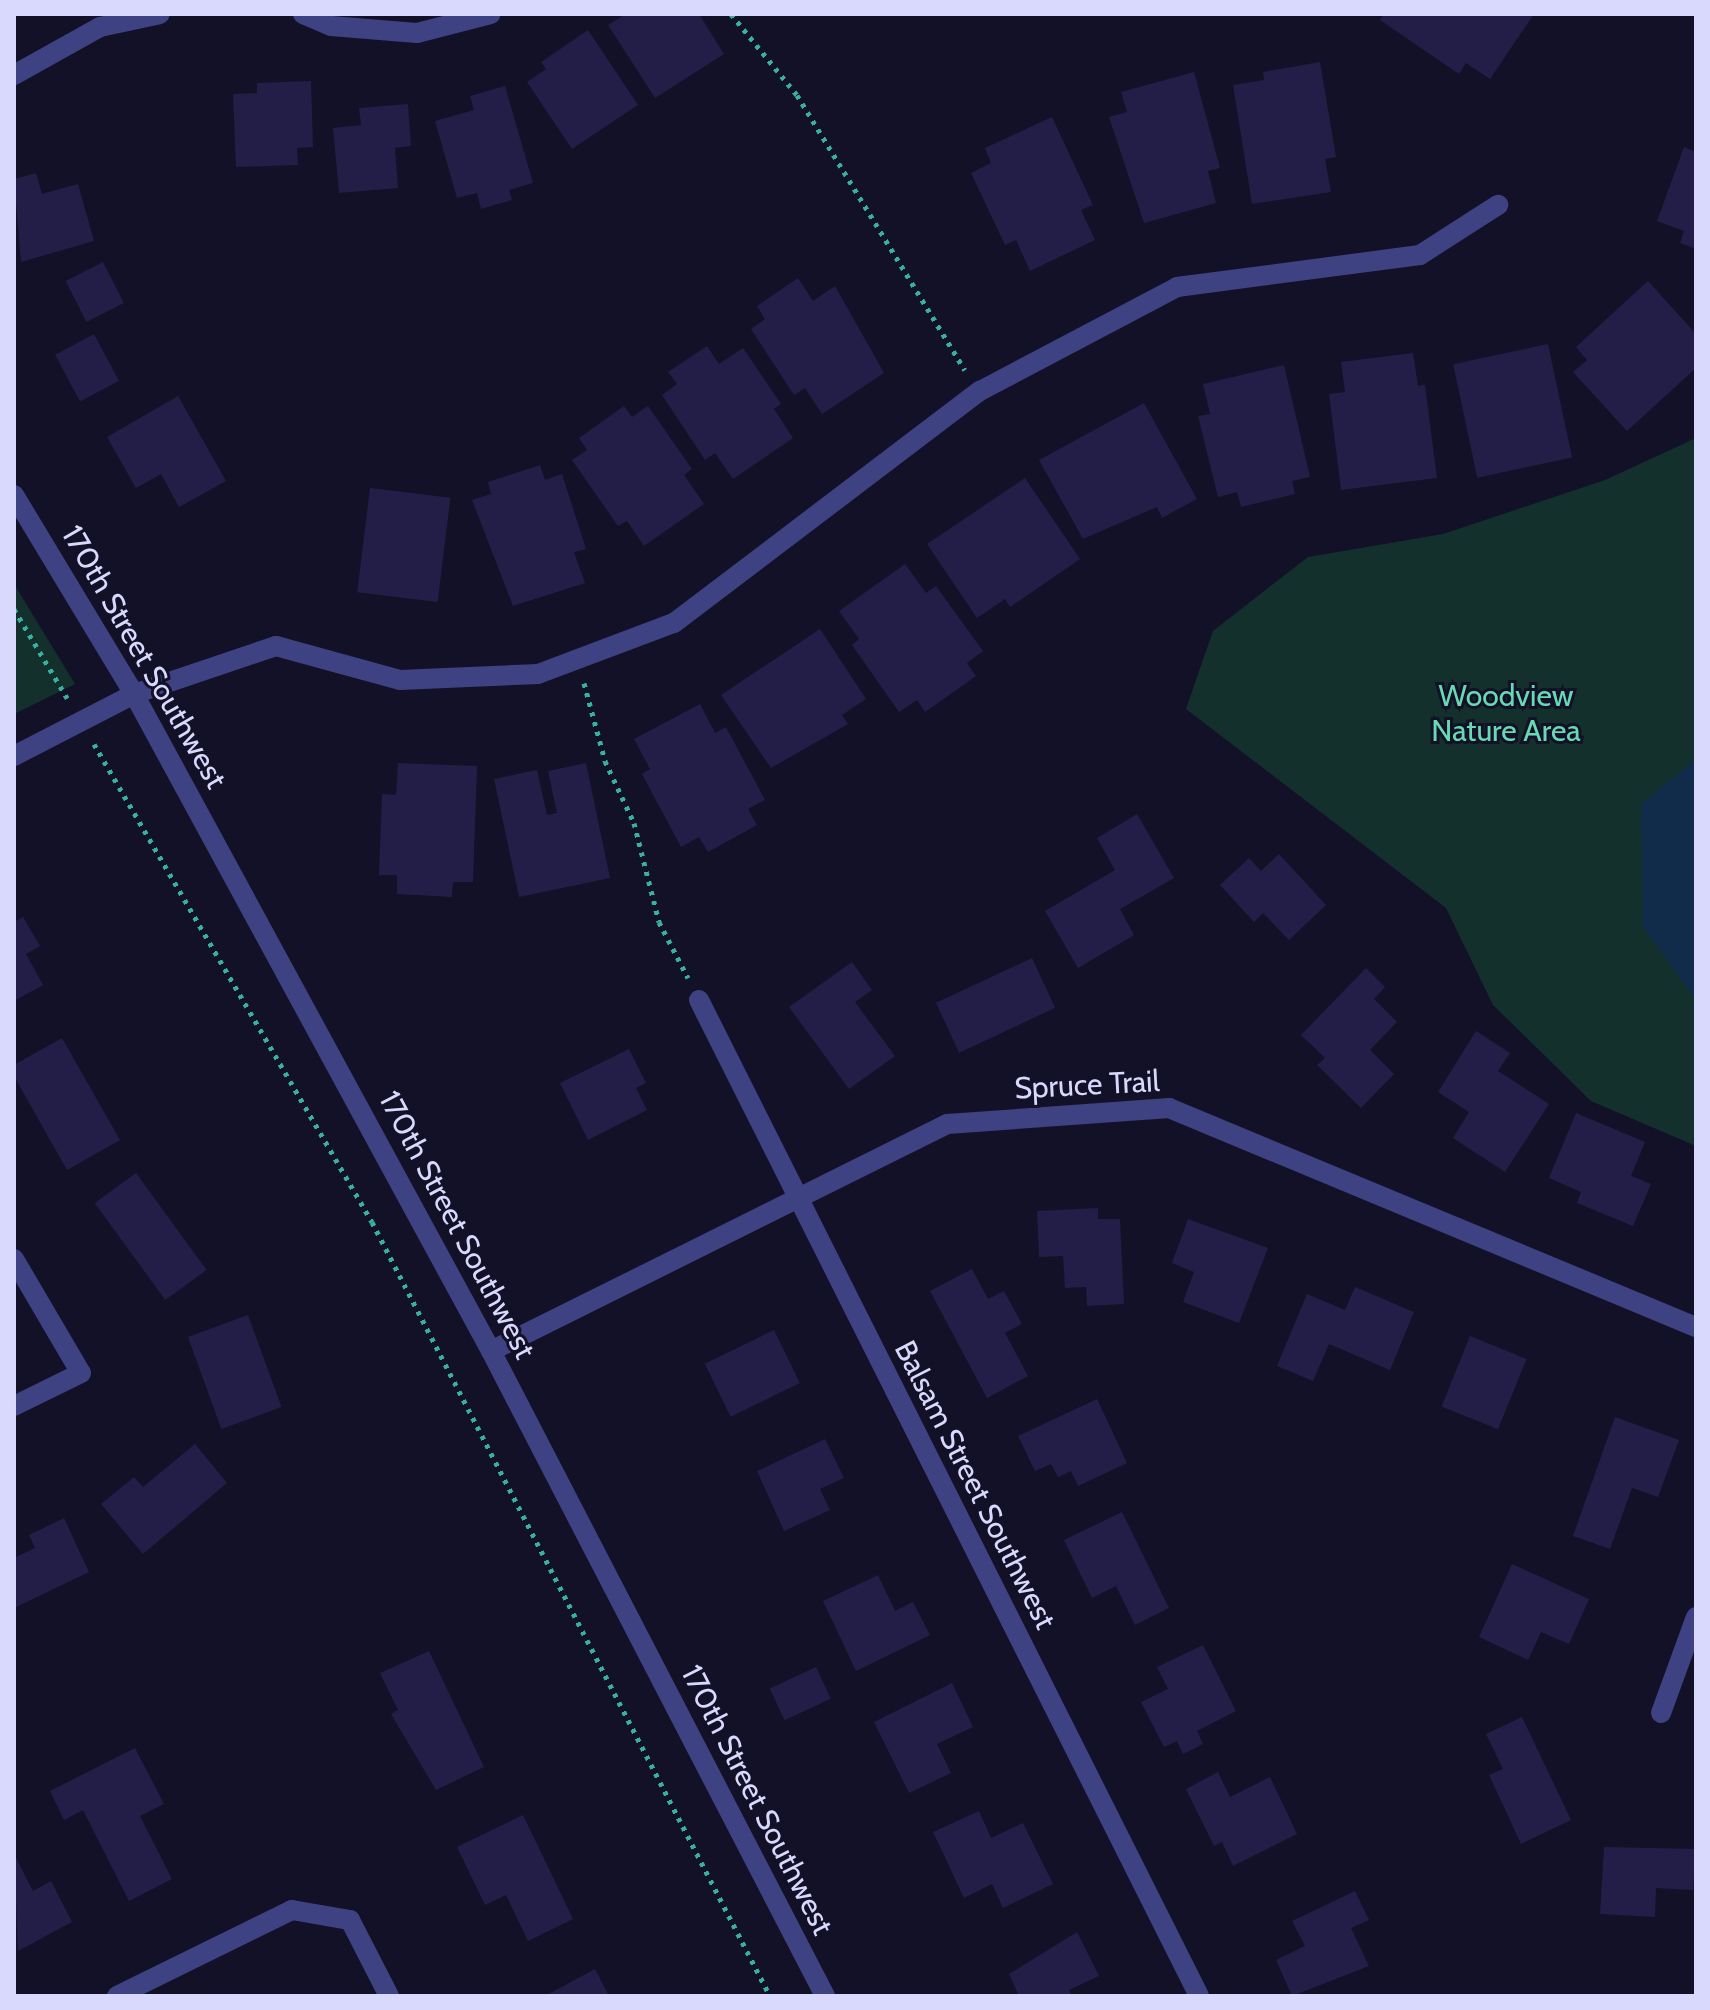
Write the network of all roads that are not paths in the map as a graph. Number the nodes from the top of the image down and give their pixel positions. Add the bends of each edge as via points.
1 (160, 14) edge
2 (303, 14) edge
3 (491, 14) edge
4 (14, 75) edge
5 (1498, 205) dead end
6 (14, 495) edge
7 (134, 694) junction
8 (14, 756) edge
9 (699, 1000) road end
10 (796, 1196) junction
11 (14, 1259) edge
12 (1696, 1327) edge
13 (491, 1351) junction
14 (14, 1406) edge
15 (1696, 1617) edge
16 (1661, 1713) dead end
17 (117, 1996) edge
18 (389, 1996) edge
19 (825, 1996) edge
20 (1199, 1996) edge

1 - 4 street via 100,27
2 - 3 street via 331,26 417,33
5 - 7 street via 1420,255 1177,287 980,391 674,623 538,674 400,680 276,646
6 - 7 street, 170th Street Southwest
7 - 8 street
7 - 13 street, 170th Street Southwest
9 - 10 street, Balsam Street Southwest
10 - 12 street, Spruce Trail via 947,1124 1169,1108
10 - 13 street, Spruce Trail
10 - 20 street, Balsam Street Southwest
11 - 14 street via 81,1373
13 - 19 street, 170th Street Southwest
15 - 16 street
17 - 18 street via 292,1910 350,1920

